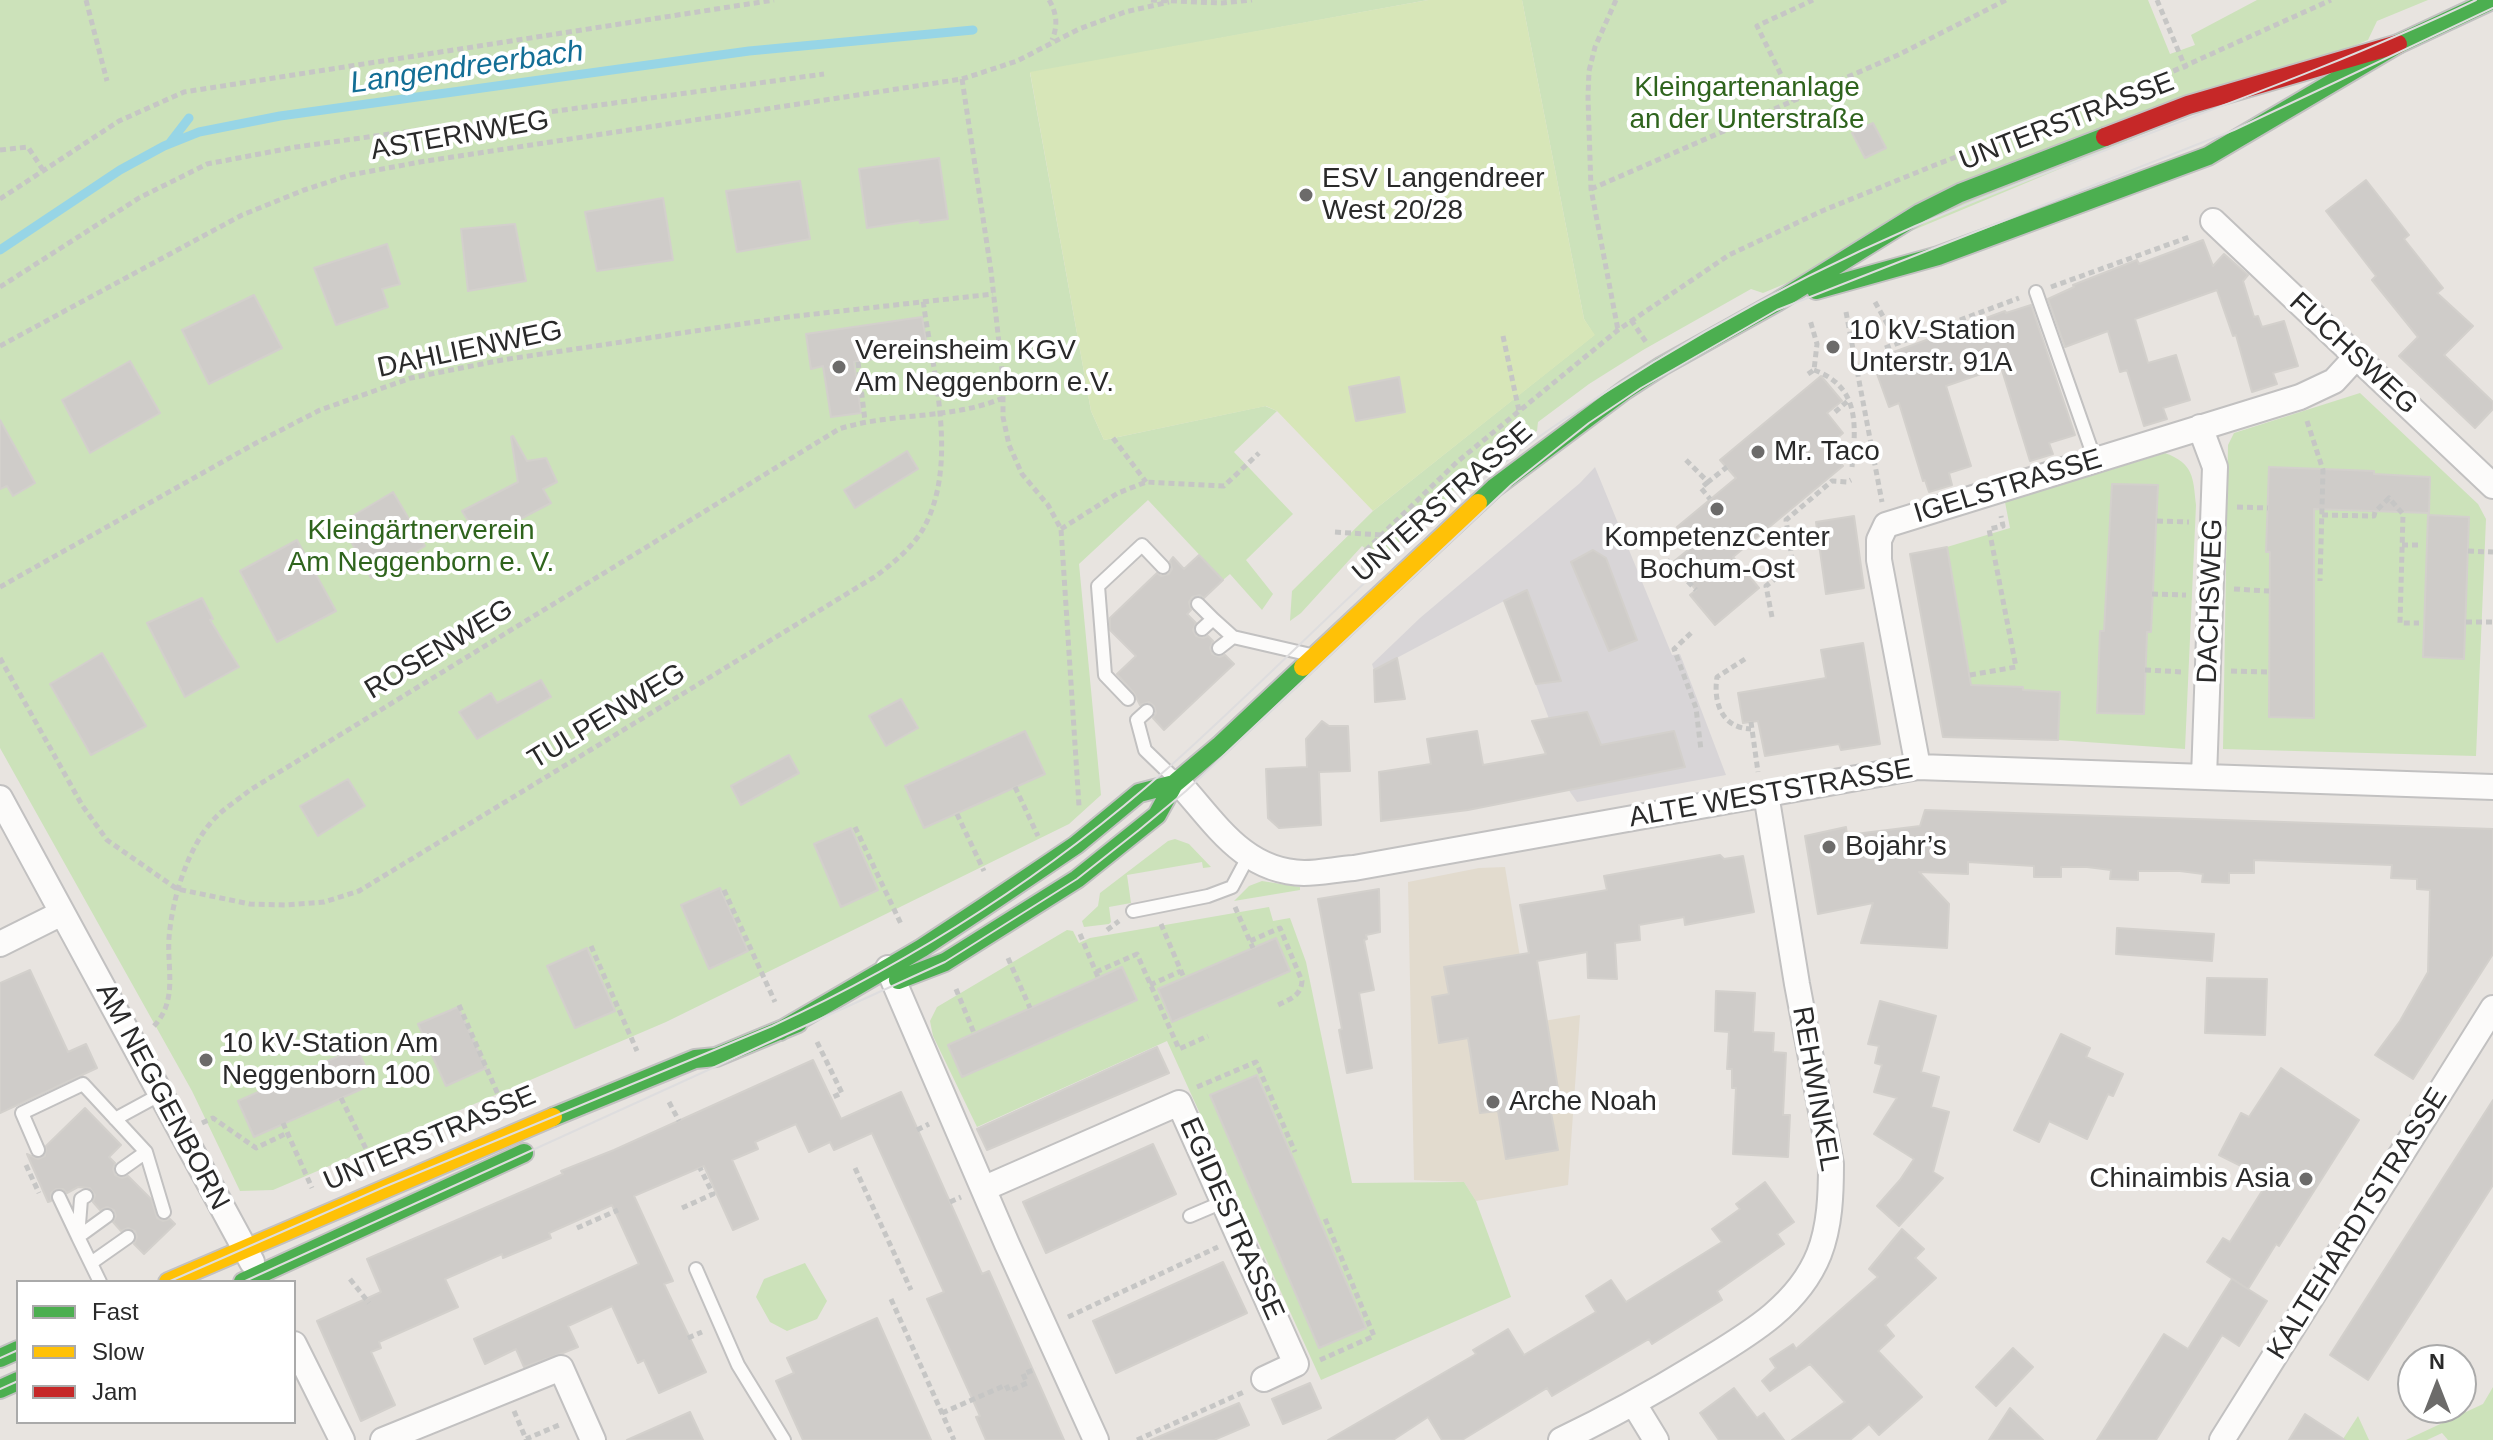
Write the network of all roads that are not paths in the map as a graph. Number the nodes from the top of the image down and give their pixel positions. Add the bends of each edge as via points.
1 (2492, 0) edge
2 (2398, 44) junction
3 (2213, 221) dead end
4 (2036, 292) dead end
5 (1777, 302) junction
6 (2356, 357) junction
7 (2200, 427) junction
8 (2095, 460) junction
9 (2493, 486) edge
10 (1163, 567) dead end
11 (1198, 604) dead end
12 (1213, 619) junction
13 (1202, 629) dead end
14 (1233, 637) junction
15 (1219, 648) dead end
16 (1314, 656) junction
17 (2493, 765) edge
18 (1918, 767) junction
19 (2204, 777) junction
20 (1176, 783) junction
21 (2492, 787) edge
22 (1766, 794) junction
23 (0, 798) edge
24 (1248, 857) junction
25 (1133, 911) dead end
26 (62, 913) junction
27 (0, 944) edge
28 (891, 975) junction
29 (2493, 1008) edge
30 (780, 1031) junction
31 (716, 1057) junction
32 (161, 1094) junction
33 (608, 1115) dead end
34 (115, 1119) junction
35 (541, 1145) dead end
36 (38, 1150) dead end
37 (146, 1152) junction
38 (122, 1169) dead end
39 (155, 1180) junction
40 (985, 1188) junction
41 (142, 1190) dead end
42 (86, 1196) dead end
43 (59, 1197) dead end
44 (1223, 1202) junction
45 (164, 1212) dead end
46 (107, 1216) dead end
47 (1190, 1216) dead end
48 (78, 1237) junction
49 (128, 1237) dead end
50 (244, 1249) junction
51 (91, 1263) junction
52 (696, 1269) dead end
53 (99, 1280) edge
54 (173, 1280) edge
55 (255, 1280) edge
56 (296, 1348) edge
57 (1264, 1379) road end
58 (1634, 1404) junction
59 (342, 1440) edge
60 (383, 1440) edge
61 (593, 1440) edge
62 (784, 1440) edge
63 (1096, 1440) edge
64 (1561, 1440) edge
65 (1656, 1440) edge
66 (2222, 1440) edge

1 - 2 main road, UNTERSTRASSE
2 - 5 main road, UNTERSTRASSE via 2208,156 1938,256
2 - 5 main road, UNTERSTRASSE via 2188,105 1960,193
3 - 6 street, FUCHSWEG
4 - 8 lane
5 - 16 main road, UNTERSTRASSE via 1625,390 1506,479
6 - 7 street, IGELSTRASSE via 2334,381 2300,397
6 - 9 street, FUCHSWEG
7 - 8 street, IGELSTRASSE
7 - 19 street, DACHSWEG via 2215,467
8 - 18 street, IGELSTRASSE via 1886,525 1879,560
10 - 20 lane via 1142,545 1098,586 1105,675 1130,697 1142,716 1145,750
11 - 12 lane
12 - 13 lane
12 - 14 lane
14 - 15 lane
14 - 16 lane
16 - 20 main road, UNTERSTRASSE
17 - 21 street
18 - 19 street, ALTE WESTSTRASSE
18 - 22 street, ALTE WESTSTRASSE
19 - 21 street, ALTE WESTSTRASSE
20 - 24 street, ALTE WESTSTRASSE
20 - 28 main road, UNTERSTRASSE via 1139,793 1087,837
20 - 28 main road, UNTERSTRASSE via 1157,815 1077,879 945,962
22 - 24 street, ALTE WESTSTRASSE via 1354,868 1303,873
22 - 58 street, REHWINKEL via 1831,1164 1827,1225 1819,1254 1784,1305 1757,1329
23 - 26 street, AM NEGGENBORN
24 - 25 lane via 1232,887
26 - 27 street
26 - 32 street, AM NEGGENBORN
28 - 30 main road, UNTERSTRASSE
28 - 30 main road, UNTERSTRASSE
28 - 40 street
29 - 66 street, KALTEHARDTSTRASSE
30 - 31 main road, UNTERSTRASSE
31 - 33 main road, UNTERSTRASSE via 701,1074
31 - 50 main road, UNTERSTRASSE via 695,1059 515,1132
32 - 34 lane
32 - 50 street, AM NEGGENBORN
34 - 36 lane via 83,1084 22,1113
34 - 37 lane
35 - 55 main road, UNTERSTRASSE
37 - 38 lane
37 - 39 lane
39 - 41 lane
39 - 45 lane
40 - 44 street, EGIDESTRASSE via 1179,1103
40 - 63 street
42 - 48 lane via 81,1199
43 - 48 lane
44 - 47 lane
44 - 57 street, EGIDESTRASSE via 1296,1364
46 - 48 lane
48 - 51 lane
49 - 51 lane
50 - 54 main road, UNTERSTRASSE
50 - 55 street, AM NEGGENBORN
51 - 53 lane
52 - 62 lane via 738,1365
56 - 59 street
58 - 64 street, REHWINKEL
58 - 65 street
60 - 61 street via 561,1368

